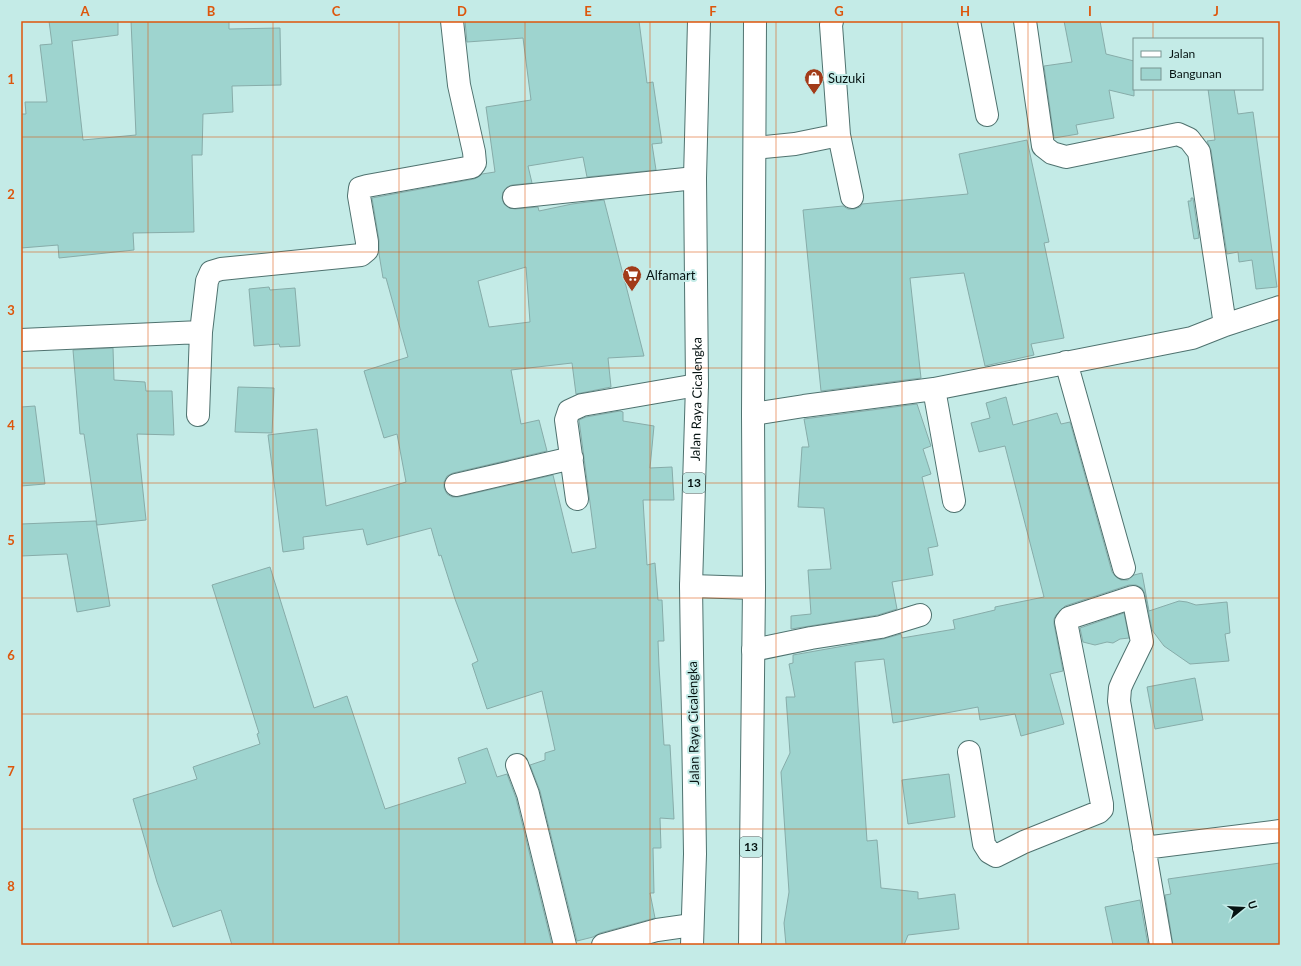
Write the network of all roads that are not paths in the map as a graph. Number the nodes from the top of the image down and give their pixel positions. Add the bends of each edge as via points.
1 (452, 21) edge
2 (699, 21) edge
3 (755, 21) edge
4 (832, 21) edge
5 (969, 21) edge
6 (1025, 21) edge
7 (987, 115) dead end
8 (839, 135) junction
9 (755, 148) junction
10 (695, 178) junction
11 (514, 197) dead end
12 (852, 197) dead end
13 (1280, 307) edge
14 (1225, 325) junction
15 (201, 332) junction
16 (21, 340) edge
17 (1066, 362) junction
18 (697, 385) junction
19 (934, 389) junction
20 (753, 414) junction
21 (198, 415) dead end
22 (572, 458) junction
23 (456, 485) dead end
24 (577, 499) dead end
25 (954, 501) dead end
26 (1124, 568) dead end
27 (691, 586) junction
28 (754, 588) junction
29 (920, 615) dead end
30 (754, 650) junction
31 (969, 752) dead end
32 (517, 765) dead end
33 (1280, 831) edge
34 (1144, 848) junction
35 (692, 935) edge
36 (565, 945) edge
37 (603, 945) edge
38 (750, 945) edge
39 (1160, 945) edge

1 - 15 main road via 459,85 474,152 472,167 360,188 359,196 367,242 367,250 361,255 211,272 206,281
2 - 10 main road, Jalan Raya Cicalengka / 13
3 - 9 main road, 13
4 - 8 main road
5 - 7 main road
6 - 14 main road via 1043,146 1052,153 1066,157 1178,134 1189,140 1199,152
8 - 9 main road via 795,144
8 - 12 main road
9 - 20 main road, 13
10 - 11 main road
10 - 18 main road, Jalan Raya Cicalengka / 13
13 - 14 main road
14 - 17 main road via 1192,338
15 - 16 main road
15 - 21 main road
17 - 19 main road
17 - 26 main road
18 - 22 main road via 582,405 569,412 566,420
18 - 27 main road, Jalan Raya Cicalengka / 13
19 - 20 main road
19 - 25 main road
20 - 28 main road, 13
22 - 23 main road
22 - 24 main road
27 - 28 main road
27 - 35 main road, Jalan Raya Cicalengka / 13 via 695,854
28 - 30 main road, 13
29 - 30 main road via 881,627
30 - 38 main road, 13
31 - 34 main road via 984,844 989,852 996,856 1099,812 1102,804 1066,622 1069,618 1133,597 1142,642 1120,688 1119,701
32 - 36 main road via 528,794
33 - 34 main road
34 - 39 main road
35 - 37 main road via 657,930

